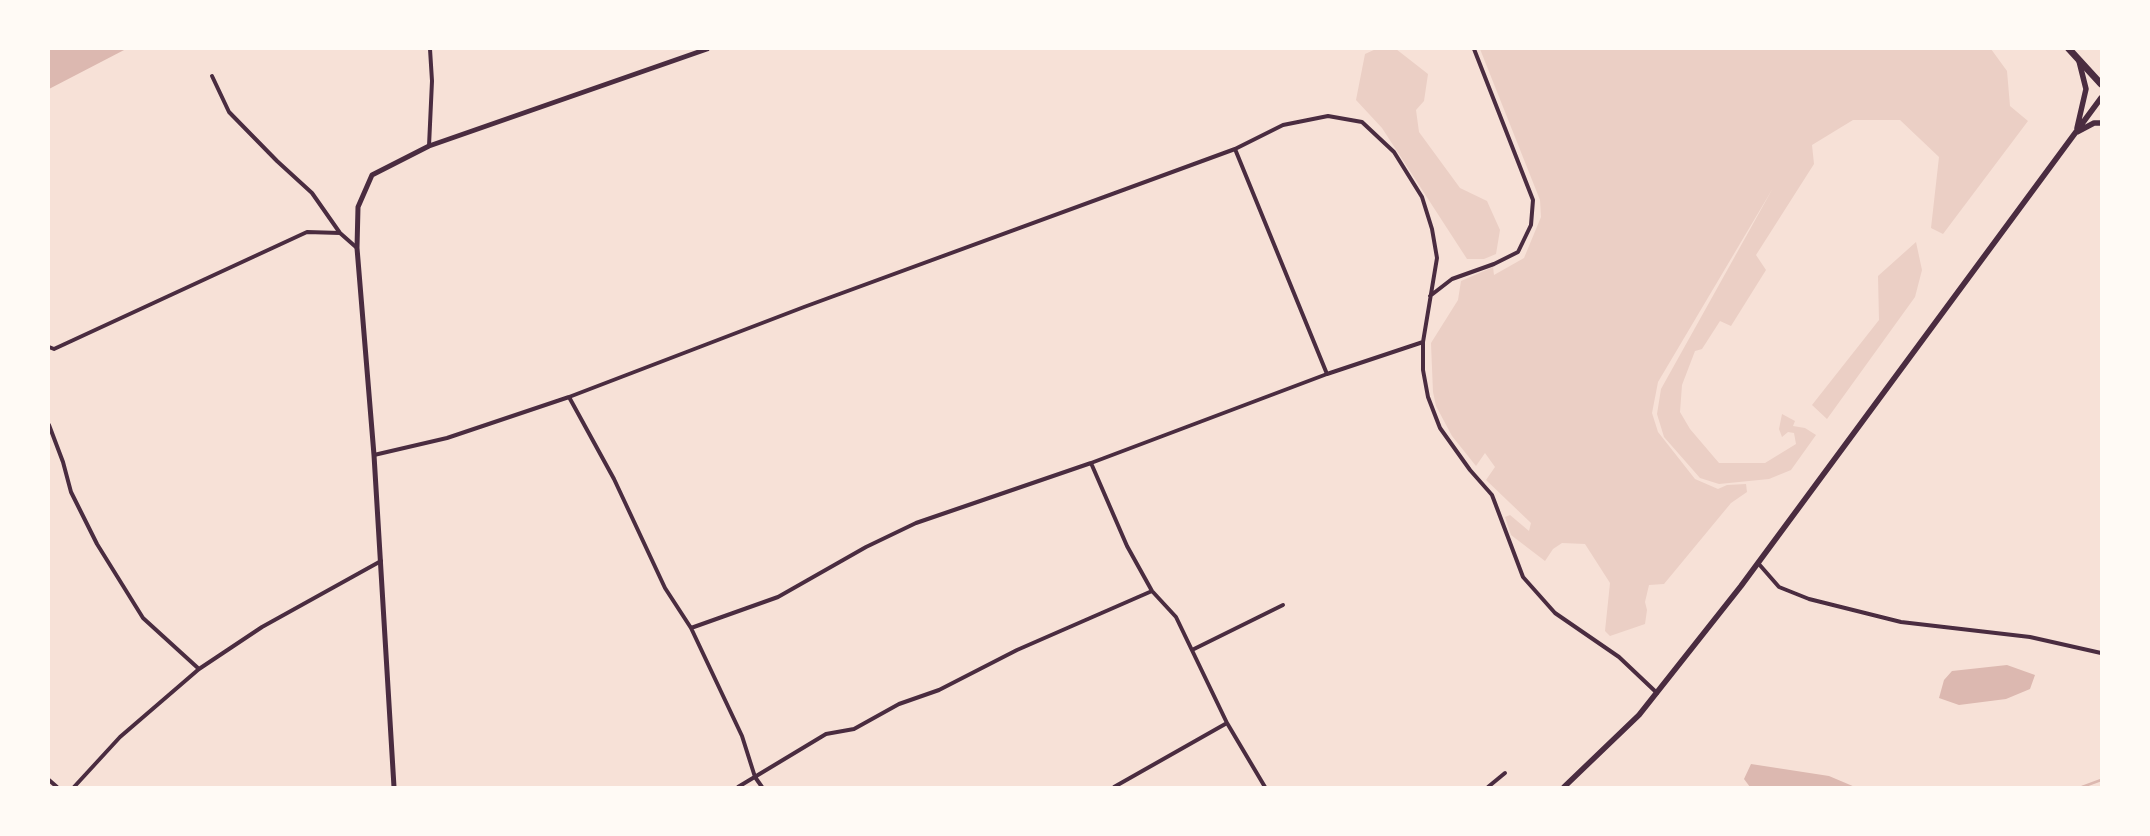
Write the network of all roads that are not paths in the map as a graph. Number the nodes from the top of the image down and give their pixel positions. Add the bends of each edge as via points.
1 (430, 49) edge
2 (705, 49) edge
3 (1474, 49) edge
4 (2069, 49) edge
5 (2078, 59) junction
6 (212, 76) dead end
7 (2101, 84) edge
8 (2101, 98) edge
9 (2101, 123) edge
10 (2075, 133) junction
11 (429, 146) junction
12 (1235, 149) junction
13 (340, 233) junction
14 (357, 248) junction
15 (1430, 296) junction
16 (1423, 342) junction
17 (49, 347) edge
18 (1327, 374) junction
19 (569, 397) junction
20 (49, 424) edge
21 (374, 455) junction
22 (1091, 463) junction
23 (381, 561) junction
24 (1758, 563) junction
25 (1152, 591) junction
26 (1283, 605) dead end
27 (691, 628) junction
28 (1192, 650) junction
29 (2101, 653) edge
30 (199, 668) junction
31 (1657, 693) junction
32 (1227, 723) junction
33 (1505, 773) dead end
34 (755, 776) junction
35 (49, 780) edge
36 (57, 787) edge
37 (74, 787) edge
38 (394, 787) edge
39 (738, 787) edge
40 (762, 787) edge
41 (1114, 787) edge
42 (1265, 787) edge
43 (1488, 787) edge
44 (1564, 787) edge

1 - 11 street via 432,81
2 - 11 street
3 - 15 street via 1533,200 1531,225 1518,252 1494,264 1452,279
4 - 5 highway
5 - 7 highway
5 - 10 main road via 2086,89
6 - 13 street via 229,112 312,193
8 - 10 main road
9 - 10 main road via 2094,123
10 - 24 main road
11 - 14 street via 372,175 358,207
12 - 15 street via 1283,125 1328,116 1362,122 1394,152 1422,197 1432,229 1437,258
12 - 18 street
12 - 19 street via 804,307
13 - 14 street
13 - 17 street via 307,232 54,349
14 - 21 street
15 - 16 street
16 - 18 street
16 - 31 street via 1423,370 1428,397 1440,428 1470,470 1492,495 1523,577 1555,613 1619,657
18 - 22 street
19 - 21 street via 447,438
19 - 27 street via 614,479 664,588
20 - 30 street via 71,492 97,544 143,618
21 - 23 street
22 - 25 street via 1128,546
22 - 27 street via 916,523 866,547 778,597
23 - 30 street via 262,627
23 - 38 street
24 - 29 street via 1779,587 1809,599 1901,622 2030,637
24 - 31 main road
25 - 28 street via 1176,617
25 - 34 street via 1017,650 939,690 899,704 854,729 826,734
26 - 28 street
27 - 34 street via 742,736
28 - 32 street
30 - 37 street via 120,737
31 - 44 main road via 1639,715
32 - 41 street
32 - 42 street
33 - 43 street
34 - 39 street
34 - 40 street
35 - 36 street

